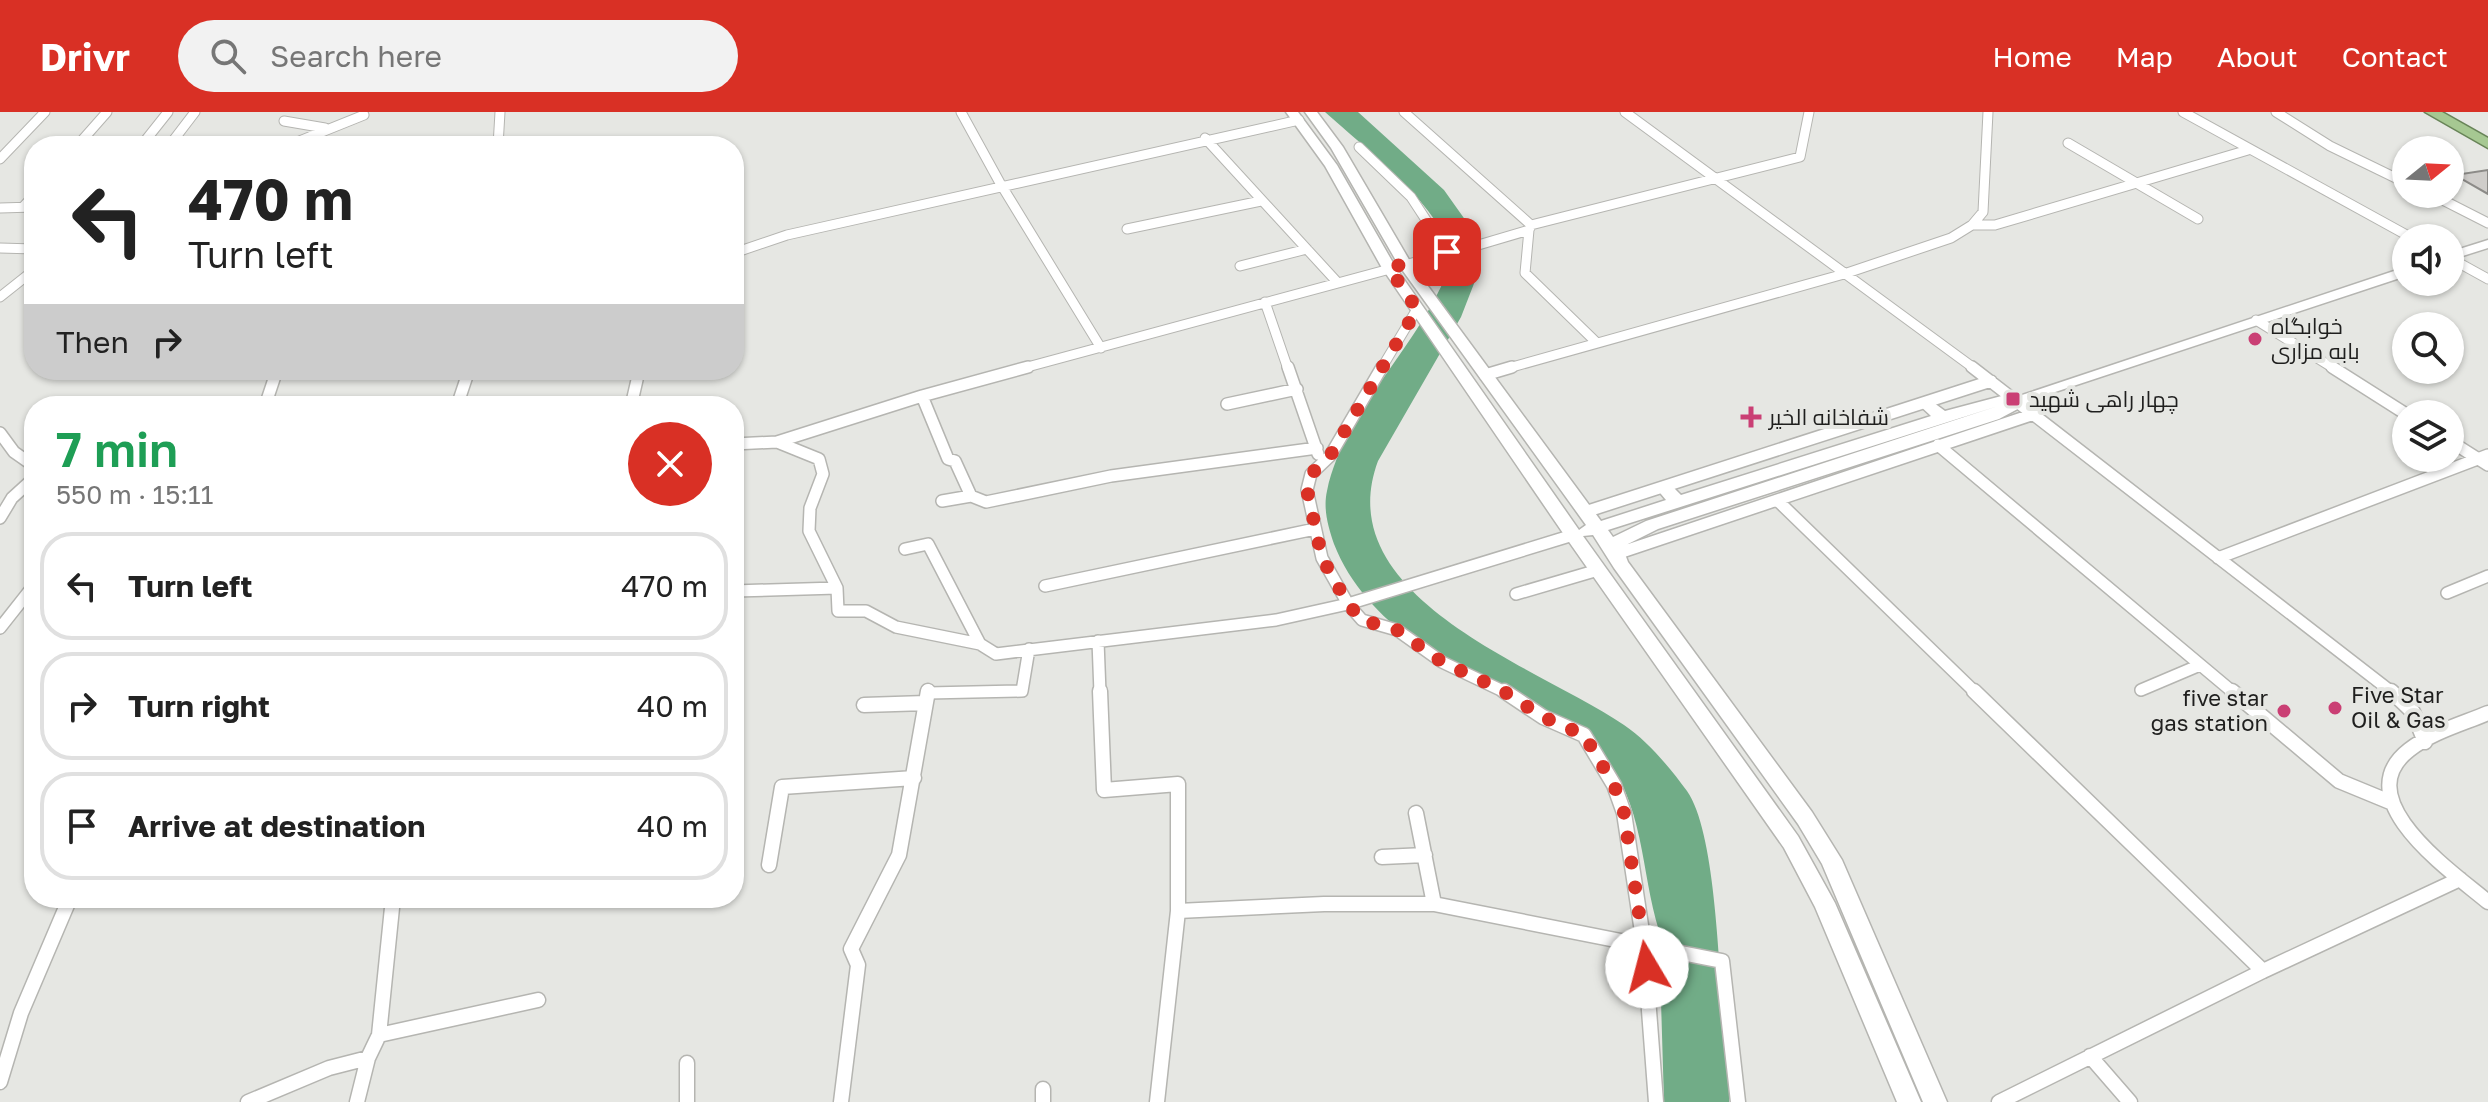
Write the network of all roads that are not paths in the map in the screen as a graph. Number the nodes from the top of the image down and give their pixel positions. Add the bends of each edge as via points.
1 (45, 112) edge
2 (107, 112) edge
3 (168, 112) edge
4 (195, 112) edge
5 (297, 112) edge
6 (500, 112) edge
7 (961, 112) edge
8 (1311, 112) edge
9 (1404, 112) edge
10 (1625, 112) edge
11 (1809, 112) edge
12 (1988, 112) edge
13 (2183, 112) edge
14 (2276, 112) edge
15 (2432, 112) edge
16 (364, 115) dead end
17 (1295, 115) edge
18 (327, 128) junction
19 (86, 136) edge
20 (149, 136) edge
21 (177, 136) edge
22 (309, 136) edge
23 (499, 136) edge
24 (1205, 139) junction
25 (2068, 143) dead end
26 (2488, 144) edge
27 (1359, 147) dead end
28 (2248, 150) junction
29 (0, 159) edge
30 (2392, 176) edge
31 (1713, 178) junction
32 (2137, 183) junction
33 (1002, 186) junction
34 (1261, 201) junction
35 (23, 207) edge
36 (0, 208) edge
37 (2459, 208) edge
38 (2198, 219) dead end
39 (2488, 223) edge
40 (1972, 225) junction
41 (2392, 227) edge
42 (1530, 228) junction
43 (1127, 229) dead end
44 (2488, 244) edge
45 (0, 248) edge
46 (24, 249) edge
47 (1307, 249) junction
48 (744, 250) edge
49 (1448, 252) junction
50 (2464, 252) edge
51 (1405, 264) junction
52 (2464, 265) edge
53 (1240, 266) dead end
54 (1389, 268) junction
55 (1844, 274) junction
56 (2392, 276) edge
57 (24, 278) edge
58 (2488, 279) edge
59 (1338, 283) junction
60 (0, 297) edge
61 (1265, 302) junction
62 (1424, 305) junction
63 (2256, 320) junction
64 (1597, 343) junction
65 (1101, 348) junction
66 (1485, 375) junction
67 (637, 380) dead end
68 (1991, 381) junction
69 (1297, 389) junction
70 (633, 396) edge
71 (922, 396) junction
72 (2026, 402) junction
73 (1925, 403) junction
74 (1227, 404) dead end
75 (2392, 405) edge
76 (1943, 417) junction
77 (1985, 425) junction
78 (0, 433) edge
79 (777, 442) junction
80 (744, 444) edge
81 (1938, 445) junction
82 (1317, 448) junction
83 (2464, 449) edge
84 (14, 452) junction
85 (0, 456) edge
86 (24, 459) edge
87 (2485, 460) edge
88 (1321, 464) junction
89 (24, 487) edge
90 (1664, 488) junction
91 (971, 496) junction
92 (942, 501) dead end
93 (1778, 501) junction
94 (1678, 502) junction
95 (1585, 512) junction
96 (0, 518) edge
97 (1597, 528) junction
98 (1669, 528) junction
99 (1315, 529) junction
100 (1573, 535) junction
101 (905, 549) dead end
102 (1616, 554) junction
103 (2218, 558) junction
104 (1598, 570) junction
105 (2488, 576) edge
106 (1045, 586) dead end
107 (837, 588) junction
108 (744, 591) edge
109 (2447, 593) dead end
110 (1516, 594) dead end
111 (24, 598) edge
112 (1348, 604) junction
113 (0, 628) edge
114 (1098, 641) junction
115 (980, 644) junction
116 (1029, 649) junction
117 (2200, 665) junction
118 (2141, 690) dead end
119 (926, 703) junction
120 (864, 705) dead end
121 (2488, 713) edge
122 (2425, 742) junction
123 (914, 778) junction
124 (2390, 802) junction
125 (1416, 813) dead end
126 (1425, 855) junction
127 (1382, 857) dead end
128 (769, 865) dead end
129 (2460, 879) junction
130 (2488, 902) edge
131 (1434, 904) junction
132 (66, 908) edge
133 (392, 908) edge
134 (1178, 911) junction
135 (1644, 945) junction
136 (2263, 971) junction
137 (538, 1000) dead end
138 (379, 1035) junction
139 (2090, 1056) junction
140 (368, 1058) junction
141 (687, 1063) dead end
142 (0, 1082) edge
143 (248, 1102) edge
144 (357, 1102) edge
145 (687, 1102) edge
146 (841, 1102) edge
147 (1157, 1102) edge
148 (1656, 1102) edge
149 (1738, 1102) edge
150 (1909, 1102) edge
151 (1935, 1102) edge
152 (1999, 1102) edge
153 (2130, 1102) edge

1 - 29 street
2 - 19 street
3 - 20 street
4 - 21 street
5 - 18 street via 284,121
6 - 23 street
7 - 33 street
8 - 51 main road via 1344,157
9 - 42 street
10 - 31 street
11 - 31 street via 1800,157
12 - 40 street via 1983,212
13 - 28 street
14 - 30 street
15 - 26 highway
16 - 18 street
17 - 24 street
17 - 54 main road via 1331,165
18 - 22 street
24 - 33 street
24 - 34 street
25 - 32 street
27 - 49 street via 1411,197
28 - 32 street
28 - 41 street
31 - 42 street
31 - 55 street
32 - 38 street
32 - 40 street via 1995,225
33 - 48 street
33 - 65 street
34 - 43 street
34 - 47 street
35 - 36 street
37 - 39 street
40 - 55 street via 1951,238
42 - 49 street
42 - 64 street via 1525,273
44 - 50 main road
45 - 46 street
47 - 53 street
47 - 59 street
49 - 51 street
51 - 54 street
51 - 62 main road
52 - 58 street
54 - 59 street
54 - 62 main road
55 - 64 street
55 - 68 street
56 - 63 main road
57 - 60 street
59 - 61 street
61 - 65 street
61 - 69 street
62 - 66 main road
62 - 88 street
62 - 100 main road via 1446,351
63 - 72 main road
63 - 75 street
64 - 66 street
65 - 71 street
66 - 95 main road
67 - 70 street
68 - 72 street
68 - 73 street
69 - 74 street
69 - 82 street
71 - 79 street
71 - 91 street via 948,459 955,461
72 - 76 main road
72 - 77 main road
72 - 103 street
73 - 76 main road
73 - 90 street
76 - 94 main road
77 - 81 street
77 - 98 main road
78 - 84 street
79 - 80 street
79 - 107 street via 819,459 823,474 810,508 809,531
81 - 93 street
81 - 117 street
82 - 88 street
82 - 91 street via 1111,476 986,502
83 - 87 street
84 - 85 street
84 - 86 street
87 - 103 street
88 - 99 street via 1311,474 1307,490
89 - 96 street
90 - 94 main road
90 - 95 street
91 - 92 street
93 - 98 street
93 - 136 street
94 - 97 main road
95 - 97 main road
97 - 100 main road
97 - 102 main road
98 - 102 main road via 1625,535
99 - 106 street
99 - 112 street via 1322,558
100 - 104 main road
100 - 112 street
101 - 115 street via 928,544
102 - 151 main road via 1831,860
103 - 122 street via 2383,684 2413,712
104 - 110 street
104 - 150 main road via 1791,842 1824,903
105 - 109 street
107 - 108 street
107 - 115 street via 838,611 866,611 896,627
111 - 113 street
112 - 114 street via 1276,620
112 - 135 street via 1362,620 1397,630 1442,662 1584,735 1624,813
114 - 116 street
114 - 134 street via 1104,790 1178,784
115 - 116 street via 996,654
116 - 119 street via 1022,691 933,689
117 - 118 street
117 - 124 street via 2339,781
119 - 120 street
119 - 123 street
121 - 122 street
122 - 124 street via 2399,759 2386,784
123 - 128 street via 782,787
123 - 146 street via 893,872 851,949 858,965
124 - 129 street
125 - 126 street
126 - 127 street
126 - 131 street
129 - 130 street
129 - 136 street
131 - 134 street
131 - 135 street
132 - 142 street via 21,1013
133 - 138 street
134 - 147 street
135 - 148 street
135 - 149 street via 1722,961
136 - 139 street
137 - 138 street
138 - 140 street
139 - 152 street
139 - 153 street
140 - 143 street via 329,1068
140 - 144 street
141 - 145 street

